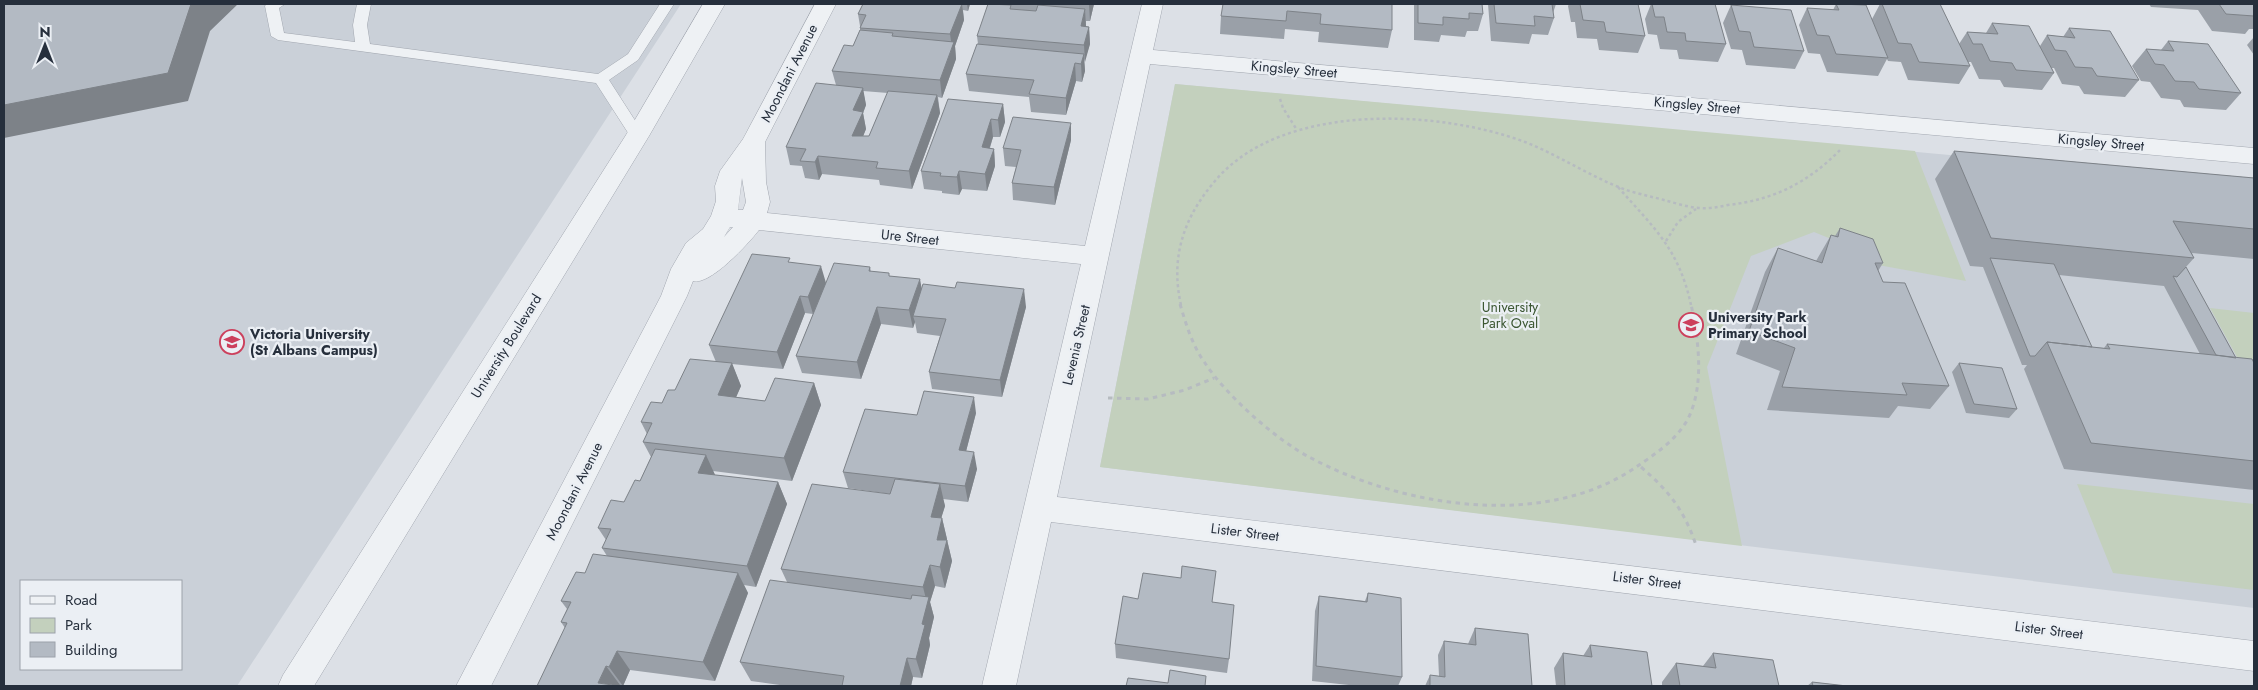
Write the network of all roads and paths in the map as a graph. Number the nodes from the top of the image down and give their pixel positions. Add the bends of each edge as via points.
1 (278, 4) edge
2 (364, 4) edge
3 (667, 4) edge
4 (714, 4) edge
5 (825, 4) edge
6 (1152, 4) edge
7 (363, 47) junction
8 (1140, 56) junction
9 (601, 79) junction
10 (1278, 91) dead end
11 (1297, 130) junction
12 (636, 136) junction
13 (754, 142) junction
14 (1847, 143) dead end
15 (2254, 156) edge
16 (1618, 188) junction
17 (1697, 208) junction
18 (723, 217) junction
19 (752, 220) junction
20 (1666, 241) junction
21 (1096, 256) junction
22 (674, 296) junction
23 (1214, 378) junction
24 (1108, 398) dead end
25 (1641, 467) junction
26 (1040, 508) junction
27 (1696, 545) dead end
28 (2254, 656) edge
29 (295, 686) edge
30 (473, 686) edge
31 (998, 686) edge

1 - 7 lane via 272,6 278,36
2 - 7 lane via 360,25
3 - 9 lane via 633,57
4 - 12 street, University Boulevard
5 - 13 street, Moondani Avenue
6 - 8 street, Levenia Street
7 - 9 lane
8 - 15 street, Kingsley Street
8 - 21 street, Levenia Street
9 - 12 lane
10 - 11 path via 1283,108
11 - 16 path via 1381,118 1469,126 1523,141
11 - 23 path via 1253,149 1223,170 1199,198 1182,228 1177,262 1179,304 1192,344
12 - 29 street, University Boulevard
13 - 18 street, Moondani Avenue via 732,171
13 - 19 street, Moondani Avenue via 754,182 758,202
14 - 17 path via 1825,167 1802,184 1775,197 1745,204
16 - 17 path
16 - 20 path
17 - 20 path via 1683,217
18 - 19 street, Ure Street
18 - 22 street, Moondani Avenue via 712,235 695,250
19 - 21 street, Ure Street
19 - 22 street, Moondani Avenue via 739,238 707,263
20 - 25 path via 1682,273 1692,308 1698,373 1694,408 1681,430
21 - 26 street, Levenia Street
22 - 30 street, Moondani Avenue
23 - 24 path via 1186,390 1148,399
23 - 25 path via 1280,439 1313,460 1352,477 1409,495 1455,504 1505,506 1556,500 1598,488
25 - 27 path via 1669,491 1682,510
26 - 28 street, Lister Street
26 - 31 street, Levenia Street

